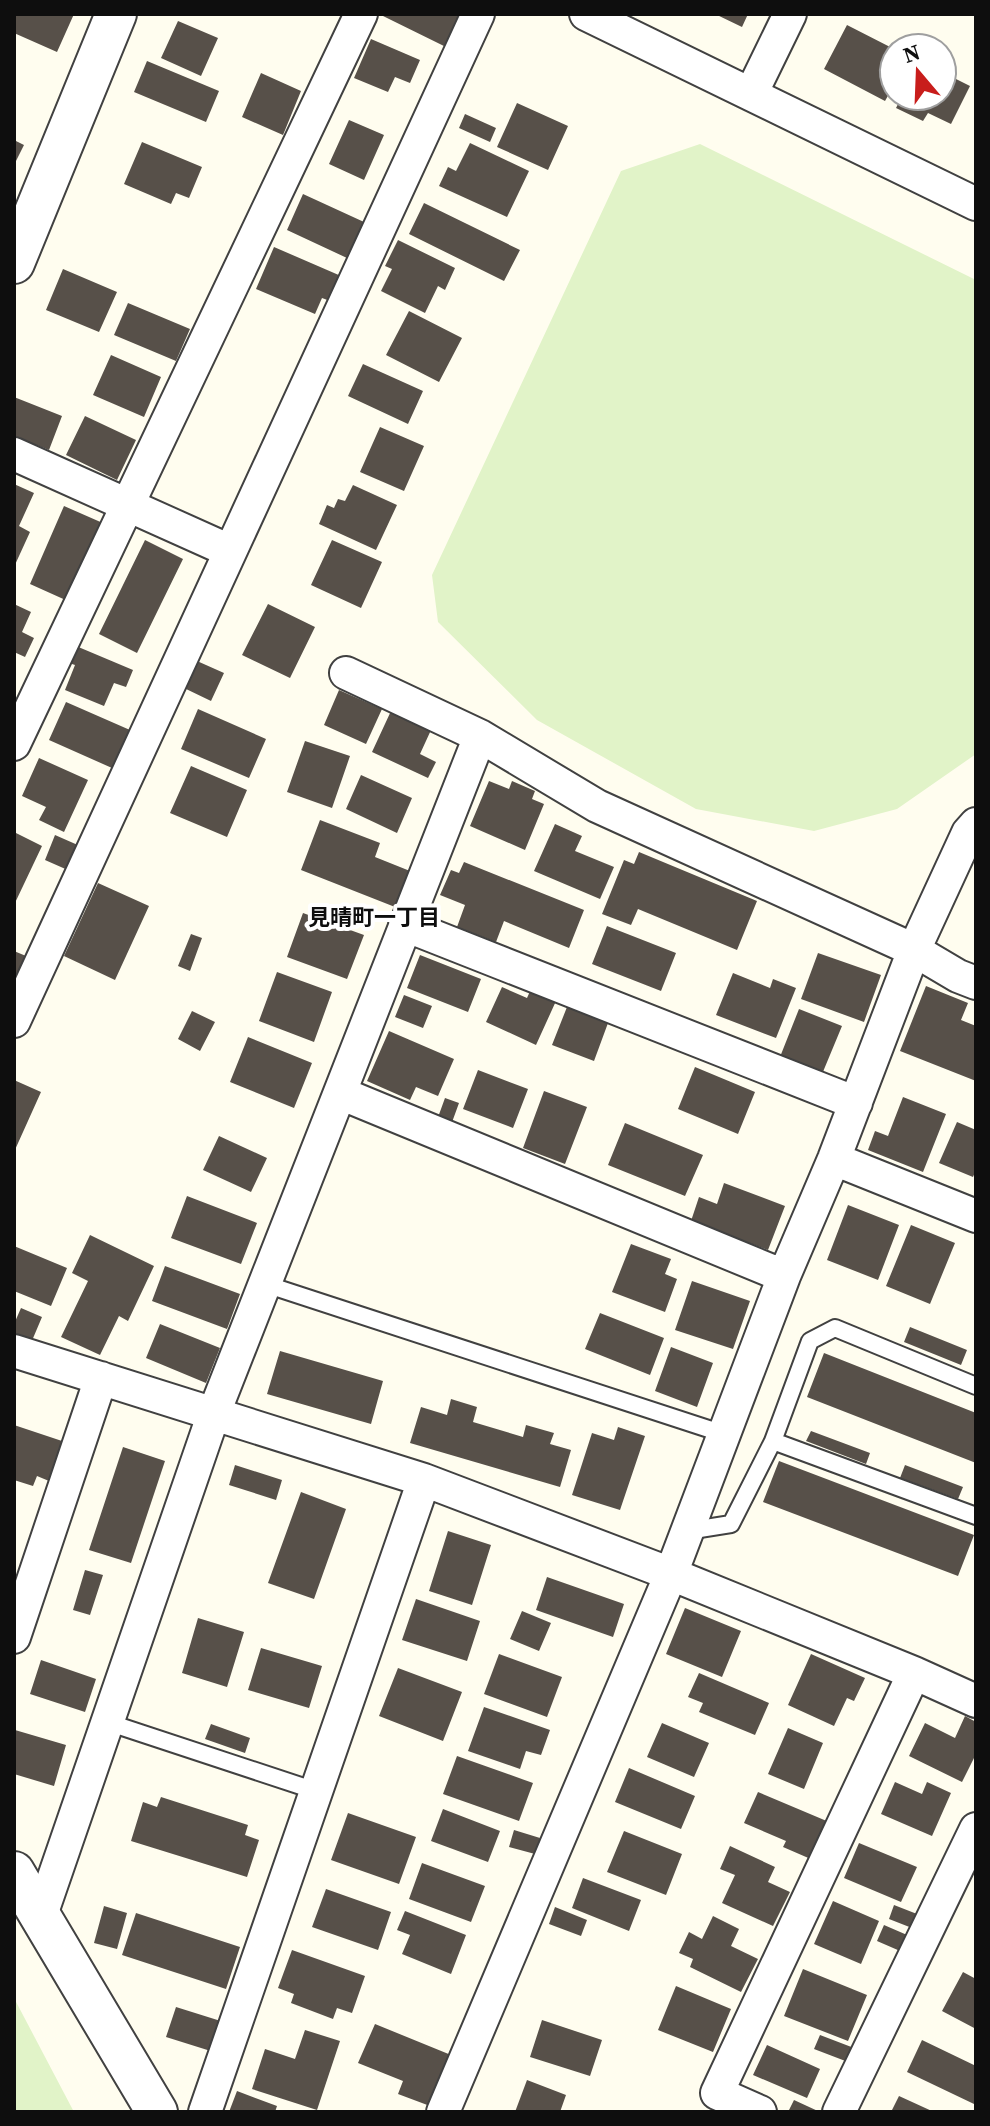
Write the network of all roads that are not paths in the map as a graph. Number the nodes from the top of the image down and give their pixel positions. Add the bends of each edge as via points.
1 (116, 14) edge
2 (361, 14) edge
3 (478, 14) edge
4 (586, 14) edge
5 (790, 14) edge
6 (751, 94) junction
7 (976, 204) edge
8 (16, 253) edge
9 (14, 454) edge
10 (130, 505) junction
11 (230, 551) junction
12 (346, 673) dead end
13 (480, 736) junction
14 (14, 744) edge
15 (976, 824) edge
16 (405, 925) junction
17 (914, 950) junction
18 (976, 983) edge
19 (14, 1021) edge
20 (340, 1093) junction
21 (856, 1103) junction
22 (834, 1159) junction
23 (976, 1216) edge
24 (784, 1276) junction
25 (265, 1284) junction
26 (14, 1351) edge
27 (101, 1378) junction
28 (976, 1386) edge
29 (214, 1413) junction
30 (724, 1434) junction
31 (773, 1441) junction
32 (424, 1480) junction
33 (976, 1516) edge
34 (687, 1531) junction
35 (671, 1574) junction
36 (14, 1637) edge
37 (914, 1673) junction
38 (976, 1701) edge
39 (107, 1722) junction
40 (316, 1791) junction
41 (976, 1829) edge
42 (14, 1872) edge
43 (41, 1915) junction
44 (157, 2112) edge
45 (205, 2112) edge
46 (443, 2112) edge
47 (760, 2112) edge
48 (839, 2112) edge

1 - 8 street
2 - 10 street
3 - 11 street
4 - 6 street
5 - 6 street
6 - 7 street
9 - 10 street
10 - 11 street
10 - 14 street
11 - 19 street
12 - 13 street
13 - 16 street
13 - 17 street via 597,806
15 - 17 street
16 - 20 street
16 - 21 street
17 - 18 street
17 - 21 street
20 - 24 street
20 - 25 street
21 - 22 street
22 - 23 street
22 - 24 street
24 - 30 street
25 - 29 street
25 - 30 lane
26 - 27 street
27 - 29 street
27 - 36 street
28 - 31 lane via 835,1328 810,1341
29 - 32 street
29 - 39 street
30 - 34 street
31 - 33 lane
31 - 34 lane via 731,1524
32 - 35 street
32 - 40 street
34 - 35 street
35 - 37 street
35 - 46 street
37 - 38 street
37 - 47 street via 717,2093
39 - 40 lane
39 - 43 street
40 - 45 street
41 - 48 street
42 - 43 street
43 - 44 street

